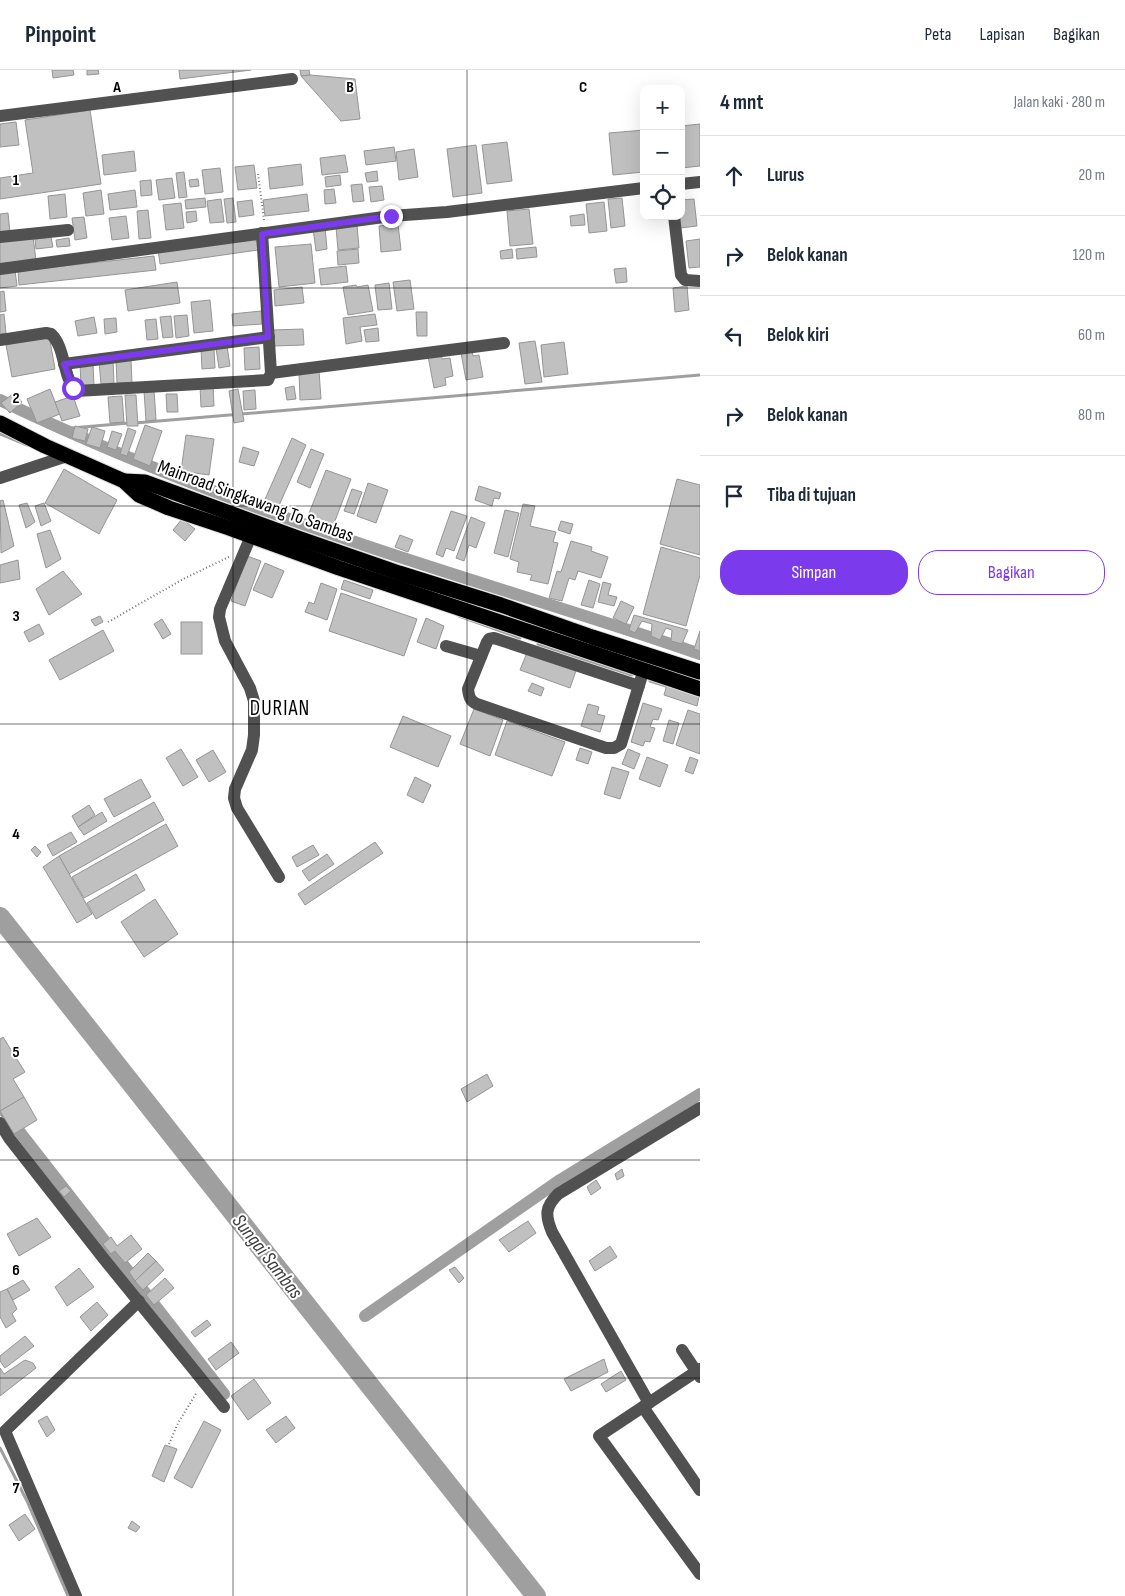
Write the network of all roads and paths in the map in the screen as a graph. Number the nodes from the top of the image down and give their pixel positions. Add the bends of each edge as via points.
1 (292, 79) dead end
2 (0, 116) edge
3 (258, 174) dead end
4 (700, 182) edge
5 (685, 184) edge
6 (640, 188) edge
7 (674, 220) edge
8 (68, 230) dead end
9 (264, 233) junction
10 (0, 237) edge
11 (0, 269) edge
12 (700, 281) edge
13 (268, 337) junction
14 (0, 340) edge
15 (504, 343) dead end
16 (64, 364) junction
17 (271, 373) junction
18 (0, 423) edge
19 (67, 456) junction
20 (0, 478) edge
21 (124, 481) junction
22 (249, 542) junction
23 (501, 605) junction
24 (494, 619) junction
25 (108, 622) dead end
26 (532, 633) junction
27 (446, 646) dead end
28 (526, 649) junction
29 (482, 656) junction
30 (644, 669) junction
31 (700, 672) edge
32 (639, 686) junction
33 (700, 689) edge
34 (279, 877) dead end
35 (700, 1108) edge
36 (0, 1123) edge
37 (5, 1141) edge
38 (139, 1301) junction
39 (682, 1350) dead end
40 (699, 1373) edge
41 (204, 1382) junction
42 (646, 1405) junction
43 (224, 1407) dead end
44 (3, 1426) edge
45 (169, 1444) dead end
46 (700, 1490) edge
47 (700, 1574) edge
48 (76, 1596) edge

1 - 2 street
3 - 9 path
4 - 5 street
6 - 9 street
7 - 12 street via 681,275 685,280
8 - 10 street
9 - 11 street
9 - 13 street
13 - 16 street
13 - 17 street
14 - 16 street via 50,333 57,342
15 - 17 street
16 - 17 street via 71,384 76,391 82,392 263,381 268,380
18 - 19 highway
19 - 20 street
19 - 21 highway
21 - 22 highway, Mainroad Singkawang To Sambas via 151,501
21 - 23 highway, Mainroad Singkawang To Sambas via 146,482 298,538
22 - 24 highway, Mainroad Singkawang To Sambas via 331,565
22 - 25 path
22 - 34 street via 219,618 225,641 254,701 252,750 234,798
23 - 24 highway
23 - 31 highway, Mainroad Singkawang To Sambas
24 - 26 highway, Mainroad Singkawang To Sambas
26 - 28 street
26 - 30 highway, Mainroad Singkawang To Sambas
27 - 29 street
28 - 29 street via 491,638
28 - 32 street
29 - 32 street via 468,689 472,702 606,748 621,744
30 - 32 street
30 - 33 highway, Mainroad Singkawang To Sambas
35 - 42 street via 558,1194 550,1202 547,1213 552,1232
36 - 37 street
37 - 38 street
38 - 41 street
38 - 44 street
39 - 40 street
40 - 42 street
41 - 43 street
41 - 45 path
42 - 46 street
42 - 47 street via 598,1436
44 - 48 street

